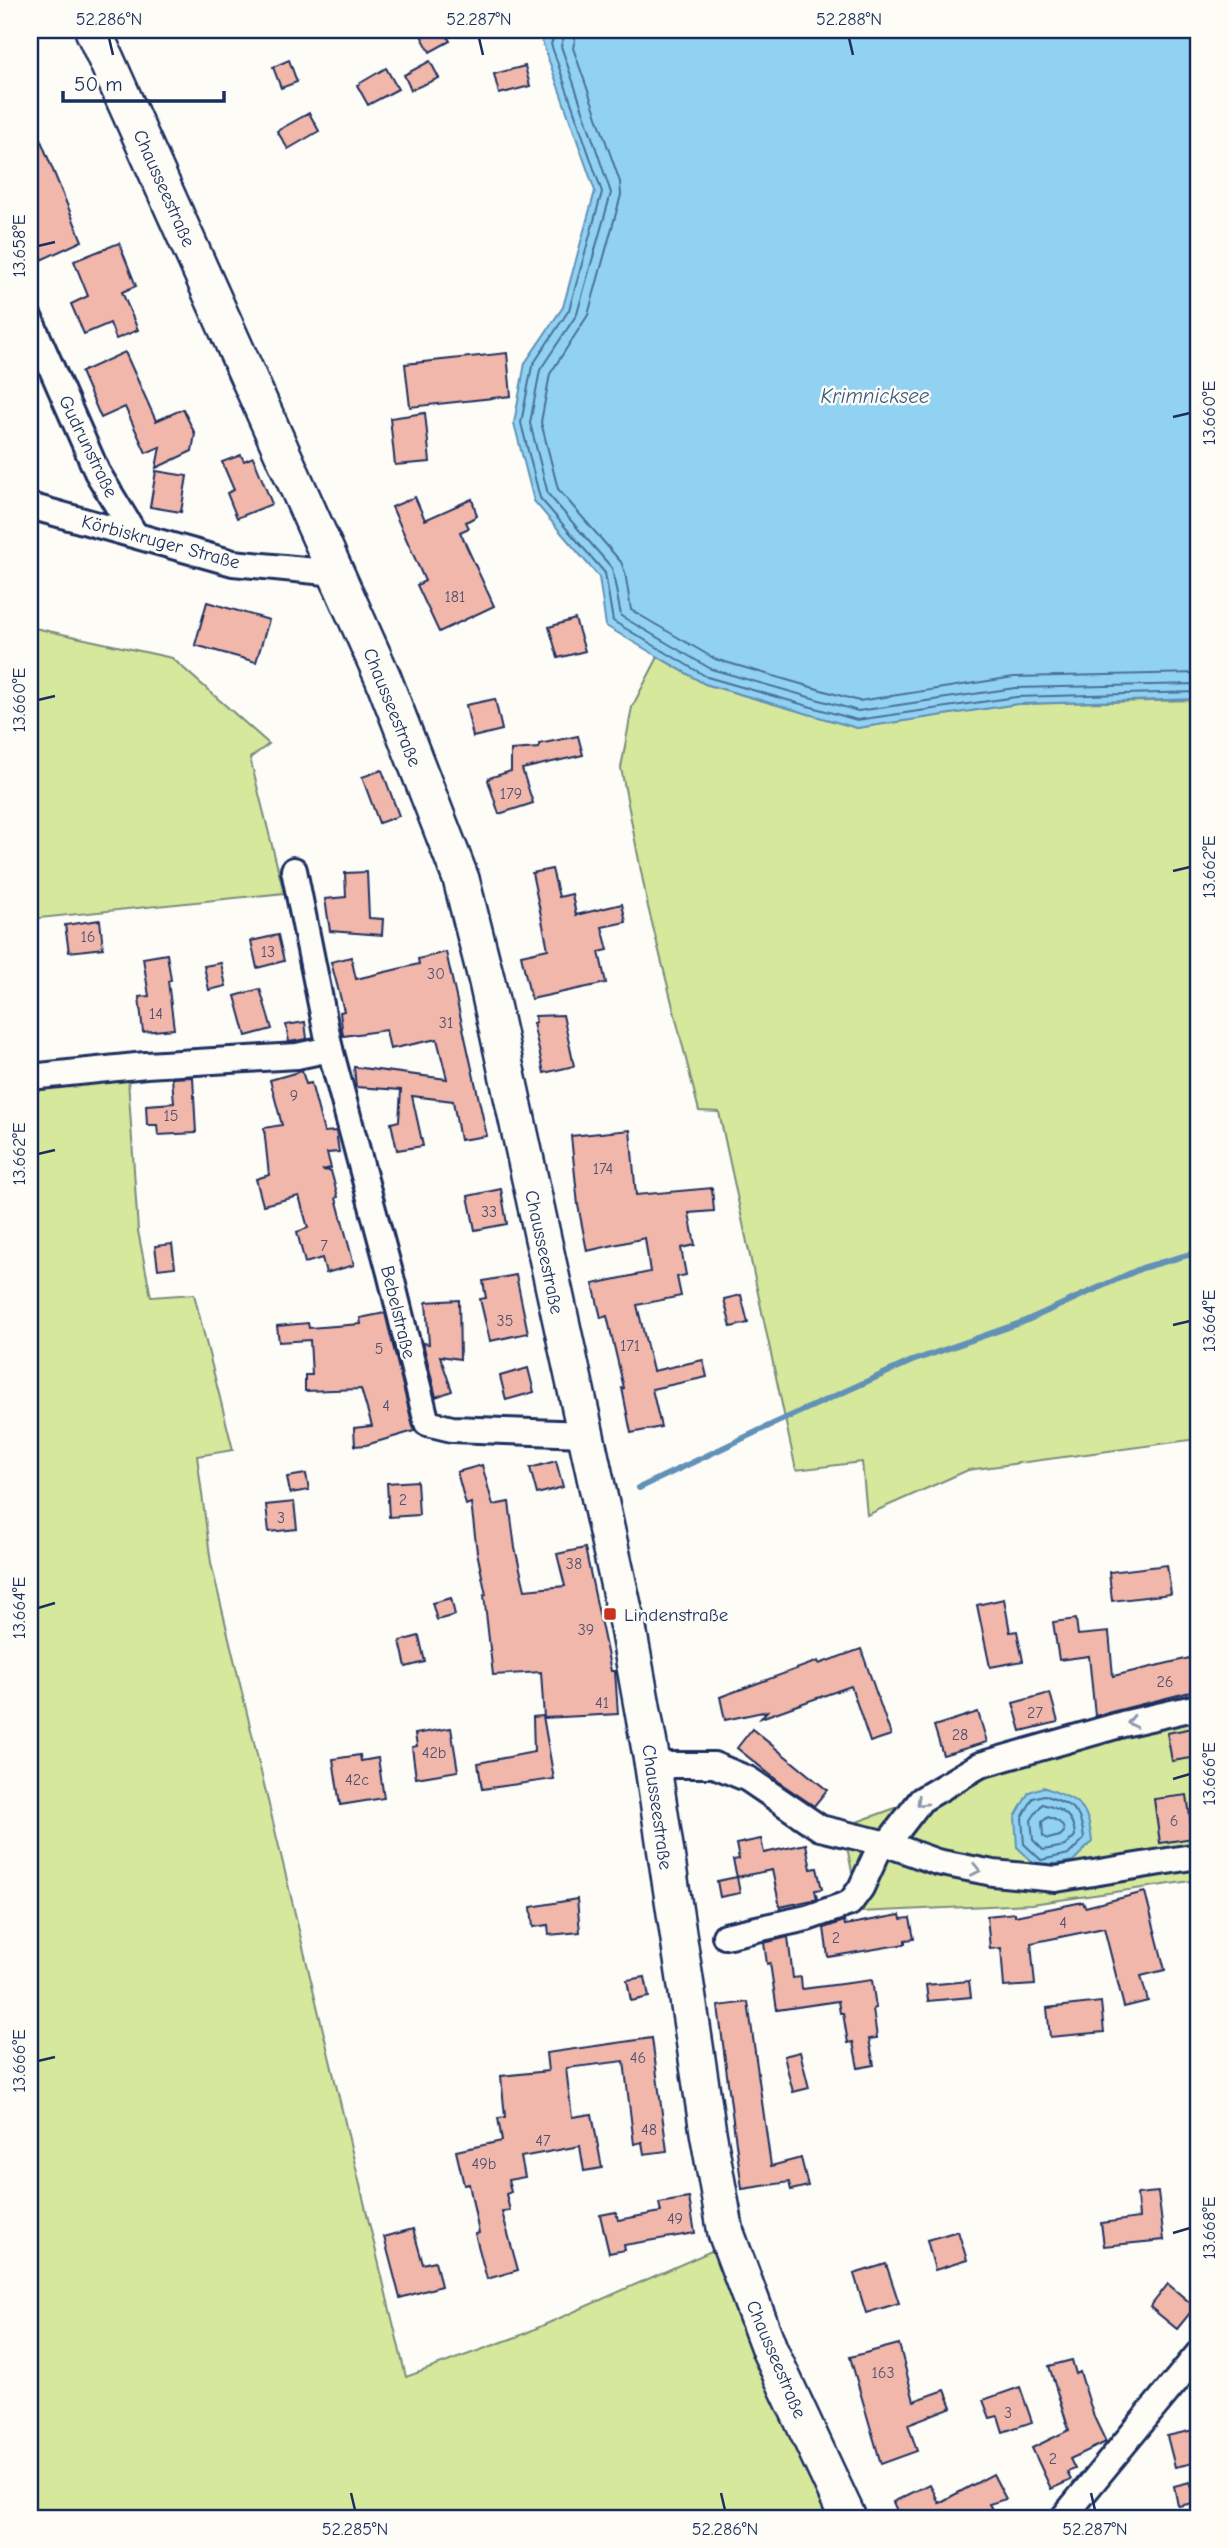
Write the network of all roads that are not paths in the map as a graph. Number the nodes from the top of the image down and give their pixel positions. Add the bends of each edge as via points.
1 (93, 30) edge
2 (30, 319) edge
3 (30, 506) edge
4 (134, 533) junction
5 (336, 573) junction
6 (294, 870) dead end
7 (330, 1049) junction
8 (30, 1077) edge
9 (584, 1434) junction
10 (1198, 1707) edge
11 (653, 1767) junction
12 (887, 1843) junction
13 (1198, 1856) edge
14 (725, 1936) dead end
15 (1198, 2354) edge
16 (848, 2518) edge
17 (1063, 2518) edge

1 - 5 main road, Chausseestraße
2 - 4 street, Gudrunstraße via 97,472
3 - 4 street, Körbiskruger Straße
4 - 5 street, Körbiskruger Straße via 233,563
5 - 9 main road, Chausseestraße via 383,678 461,879
6 - 7 street, Bebelstraße
7 - 8 street via 297,1056
7 - 9 street, Bebelstraße via 427,1423 452,1429
9 - 11 main road, Chausseestraße via 628,1628
10 -> 12 street via 980,1766 921,1800
11 - 12 street via 714,1765 748,1780 820,1828
11 - 16 main road, Chausseestraße via 726,2233 770,2351
12 -> 13 street via 937,1862 1056,1879
12 - 14 street via 850,1903 807,1918
15 - 17 street

